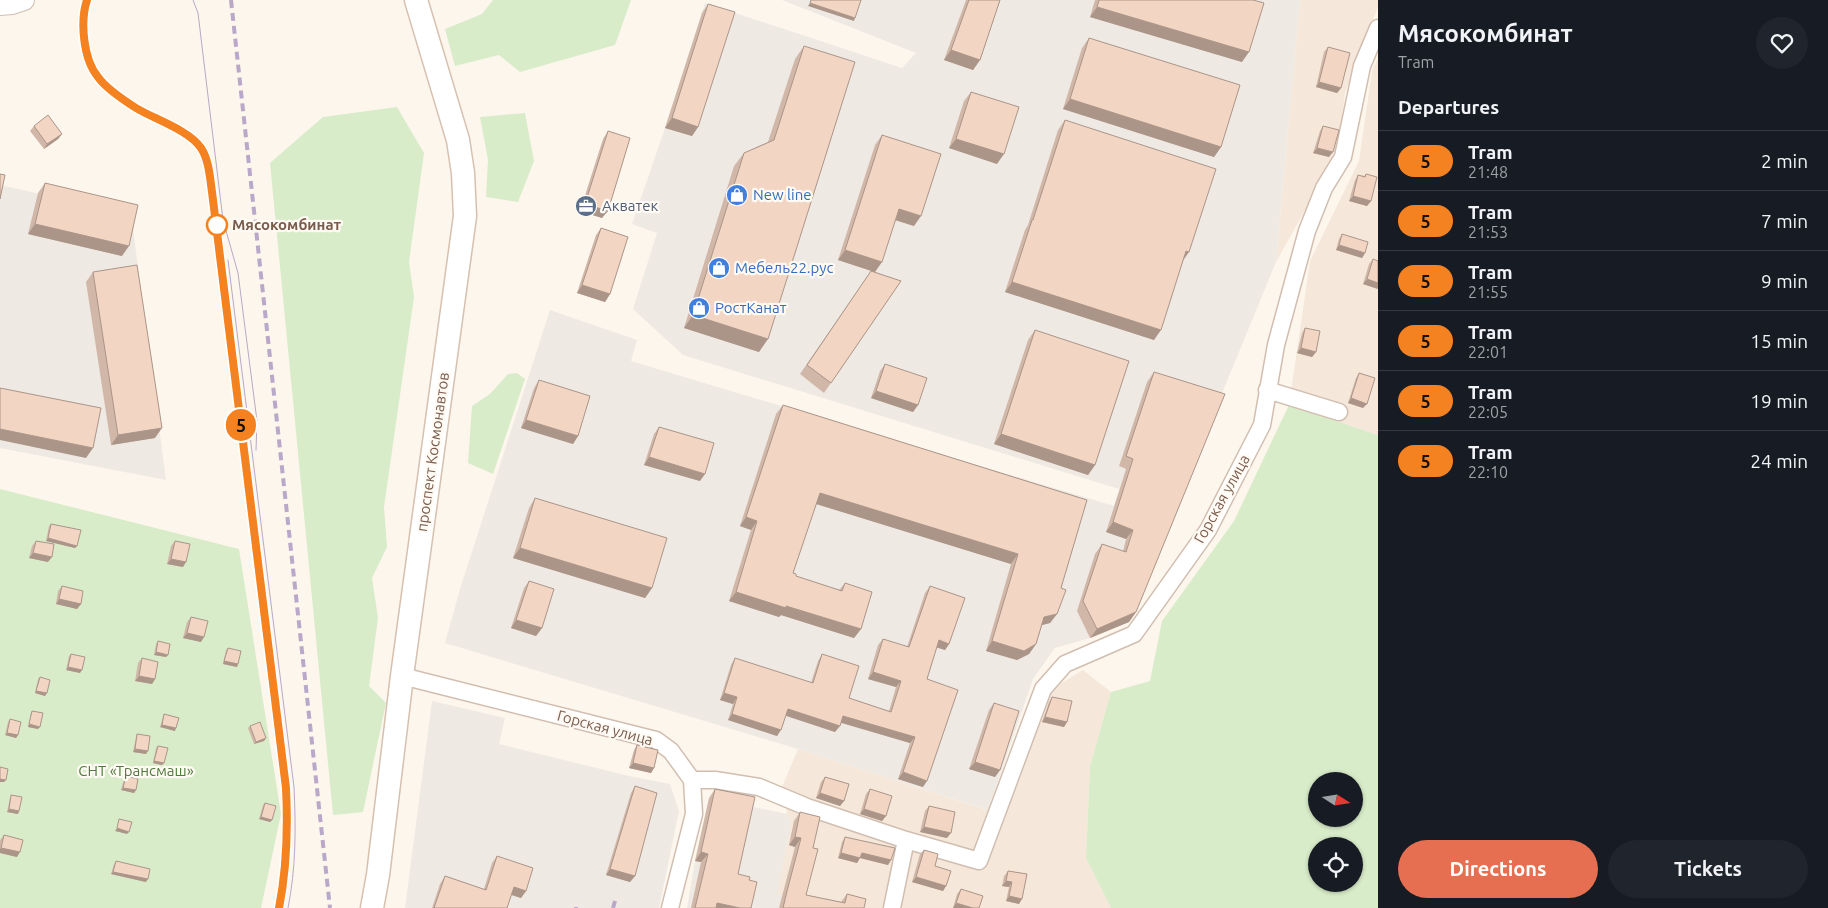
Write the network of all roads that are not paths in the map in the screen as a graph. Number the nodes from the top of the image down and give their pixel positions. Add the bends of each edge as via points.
1 (24, 0) edge
2 (416, 0) edge
3 (0, 5) edge
4 (1378, 28) edge
5 (1267, 390) junction
6 (1339, 412) dead end
7 (402, 676) junction
8 (692, 780) junction
9 (906, 840) junction
10 (372, 908) edge
11 (670, 908) edge
12 (892, 908) edge

1 - 3 street
2 - 7 main road, проспект Космонавтов via 458,140 464,173 465,216
4 - 5 street, Горская улица via 1362,66 1343,157 1324,188 1308,230
5 - 6 street
5 - 9 street, Горская улица via 1262,425 1208,530 1134,634 1065,664 1042,689 979,861
7 - 8 street, Горская улица via 656,740 671,751
7 - 10 main road, проспект Космонавтов
8 - 9 street, Горская улица via 759,786 807,808
8 - 11 street via 694,814
9 - 12 street

